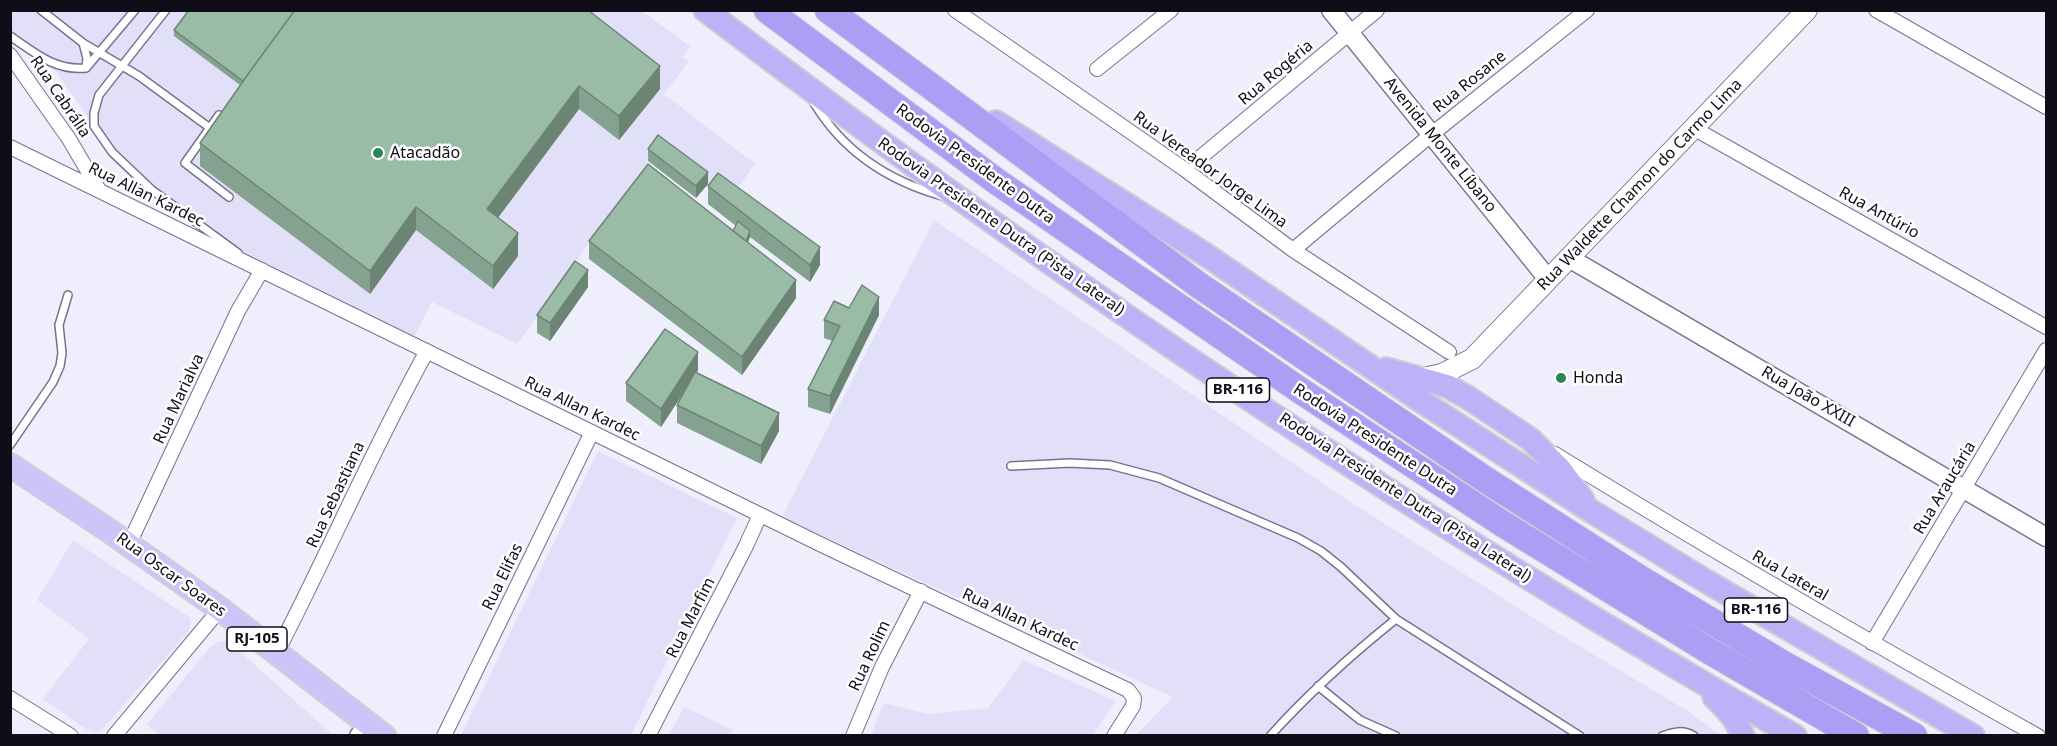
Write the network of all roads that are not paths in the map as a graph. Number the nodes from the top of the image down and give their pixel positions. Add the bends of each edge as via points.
1 (40, 10) edge
2 (135, 10) edge
3 (166, 10) edge
4 (705, 10) edge
5 (766, 10) edge
6 (828, 10) edge
7 (956, 10) edge
8 (1171, 10) edge
9 (1331, 10) edge
10 (1377, 10) edge
11 (1587, 10) edge
12 (1807, 10) edge
13 (1876, 10) edge
14 (1350, 34) junction
15 (10, 36) edge
16 (83, 43) junction
17 (100, 53) junction
18 (10, 55) edge
19 (890, 57) junction
20 (122, 67) junction
21 (87, 68) junction
22 (1097, 69) dead end
23 (2046, 107) edge
24 (222, 112) edge
25 (210, 128) junction
26 (1695, 129) junction
27 (1432, 134) junction
28 (10, 147) edge
29 (1196, 161) dead end
30 (99, 190) junction
31 (229, 197) dead end
32 (1293, 250) junction
33 (1569, 258) junction
34 (262, 270) junction
35 (1548, 279) junction
36 (68, 295) dead end
37 (2046, 327) edge
38 (2046, 350) edge
39 (427, 351) junction
40 (1449, 352) dead end
41 (1472, 359) junction
42 (1360, 360) junction
43 (1423, 378) junction
44 (1467, 397) junction
45 (592, 432) junction
46 (1530, 439) junction
47 (10, 445) edge
48 (10, 465) edge
49 (1011, 466) dead end
50 (1964, 489) junction
51 (1591, 511) junction
52 (760, 514) junction
53 (2046, 537) edge
54 (129, 544) junction
55 (921, 591) junction
56 (220, 609) junction
57 (1396, 619) junction
58 (1872, 643) junction
59 (276, 654) junction
60 (1695, 679) junction
61 (1318, 686) junction
62 (10, 698) edge
63 (371, 732) edge
64 (71, 735) edge
65 (114, 735) edge
66 (444, 735) edge
67 (648, 735) edge
68 (853, 735) edge
69 (1114, 735) edge
70 (1270, 735) edge
71 (1396, 735) edge
72 (1580, 735) edge
73 (1662, 735) edge
74 (1694, 735) edge
75 (1743, 735) edge
76 (1795, 735) edge
77 (1856, 735) edge
78 (1914, 735) edge
79 (1973, 735) edge
80 (2038, 735) edge

1 - 16 lane
2 - 17 lane
3 - 20 lane
4 - 60 highway, Rodovia Presidente Dutra (Pista Lateral) / BR-116 via 1101,300 1437,522
5 - 77 highway, Rodovia Presidente Dutra / BR-116 via 996,181 1311,398 1513,530 1701,646
6 - 19 highway, Rodovia Presidente Dutra / BR-116
7 - 32 street, Rua Vereador Jorge Lima
8 - 22 street
9 - 14 street, Avenida Monte Líbano
10 - 14 street, Rua Rogéria
11 - 27 street, Rua Rosane
12 - 26 main road, Rua Waldette Chamon do Carmo Lima
13 - 23 street
14 - 27 street, Avenida Monte Líbano
14 - 29 street, Rua Rogéria
15 - 21 lane via 49,62 67,68
16 - 17 lane
16 - 21 lane
17 - 20 lane
17 - 21 lane
18 - 30 street, Rua Cabrália via 69,139
19 - 42 highway, BR-116 via 1173,234
19 - 78 highway, Rodovia Presidente Dutra / BR-116 via 1200,286 1486,480 1785,665
20 - 25 lane
20 - 34 lane via 99,95 94,126 112,152 152,190
24 - 25 lane
25 - 31 lane via 185,163
26 - 33 main road, Rua Waldette Chamon do Carmo Lima
26 - 37 street, Rua Antúrio
27 - 32 street, Rua Rosane
27 - 35 street, Avenida Monte Líbano
28 - 30 street, Rua Allan Kardec
30 - 34 street, Rua Allan Kardec
32 - 40 street, Rua Vereador Jorge Lima
33 - 35 main road, Rua Waldette Chamon do Carmo Lima
33 - 50 street, Rua João XXIII
34 - 39 street, Rua Allan Kardec
34 - 54 street, Rua Marialva via 238,311
35 - 41 main road, Rua Waldette Chamon do Carmo Lima
36 - 47 lane via 59,325 60,366
38 - 50 street, Rua Araucária
39 - 45 street, Rua Allan Kardec
39 - 59 street, Rua Sebastiana
41 - 43 main road, Rua Waldette Chamon do Carmo Lima via 1442,374
41 - 44 main road, Rua Waldette Chamon do Carmo Lima via 1463,385
42 - 43 highway
42 - 51 highway, BR-116
43 - 44 highway
44 - 46 highway
45 - 52 street, Rua Allan Kardec
45 - 66 street, Rua Elifas
46 - 51 highway via 1560,469
46 - 58 street, Rua Lateral
48 - 54 main road, Rua Oscar Soares / RJ-105
49 - 57 lane via 1110,465 1159,478 1314,547
50 - 53 street, Rua João XXIII
50 - 58 street, Rua Araucária
51 - 79 highway, BR-116
52 - 55 street, Rua Allan Kardec
52 - 67 street, Rua Marfim
54 - 56 main road, Rua Oscar Soares / RJ-105
55 - 68 street, Rua Rolim
55 - 69 street, Rua Allan Kardec via 1128,690 1134,702
56 - 59 main road, Rua Oscar Soares / RJ-105
56 - 65 street
57 - 61 lane
57 - 72 lane
58 - 80 street, Rua Lateral
59 - 63 main road, Rua Oscar Soares / RJ-105
60 - 75 highway via 1728,710
60 - 76 highway, Rodovia Presidente Dutra (Pista Lateral) / BR-116
61 - 70 lane
61 - 71 lane via 1360,720
62 - 64 street
73 - 74 lane via 1674,731

